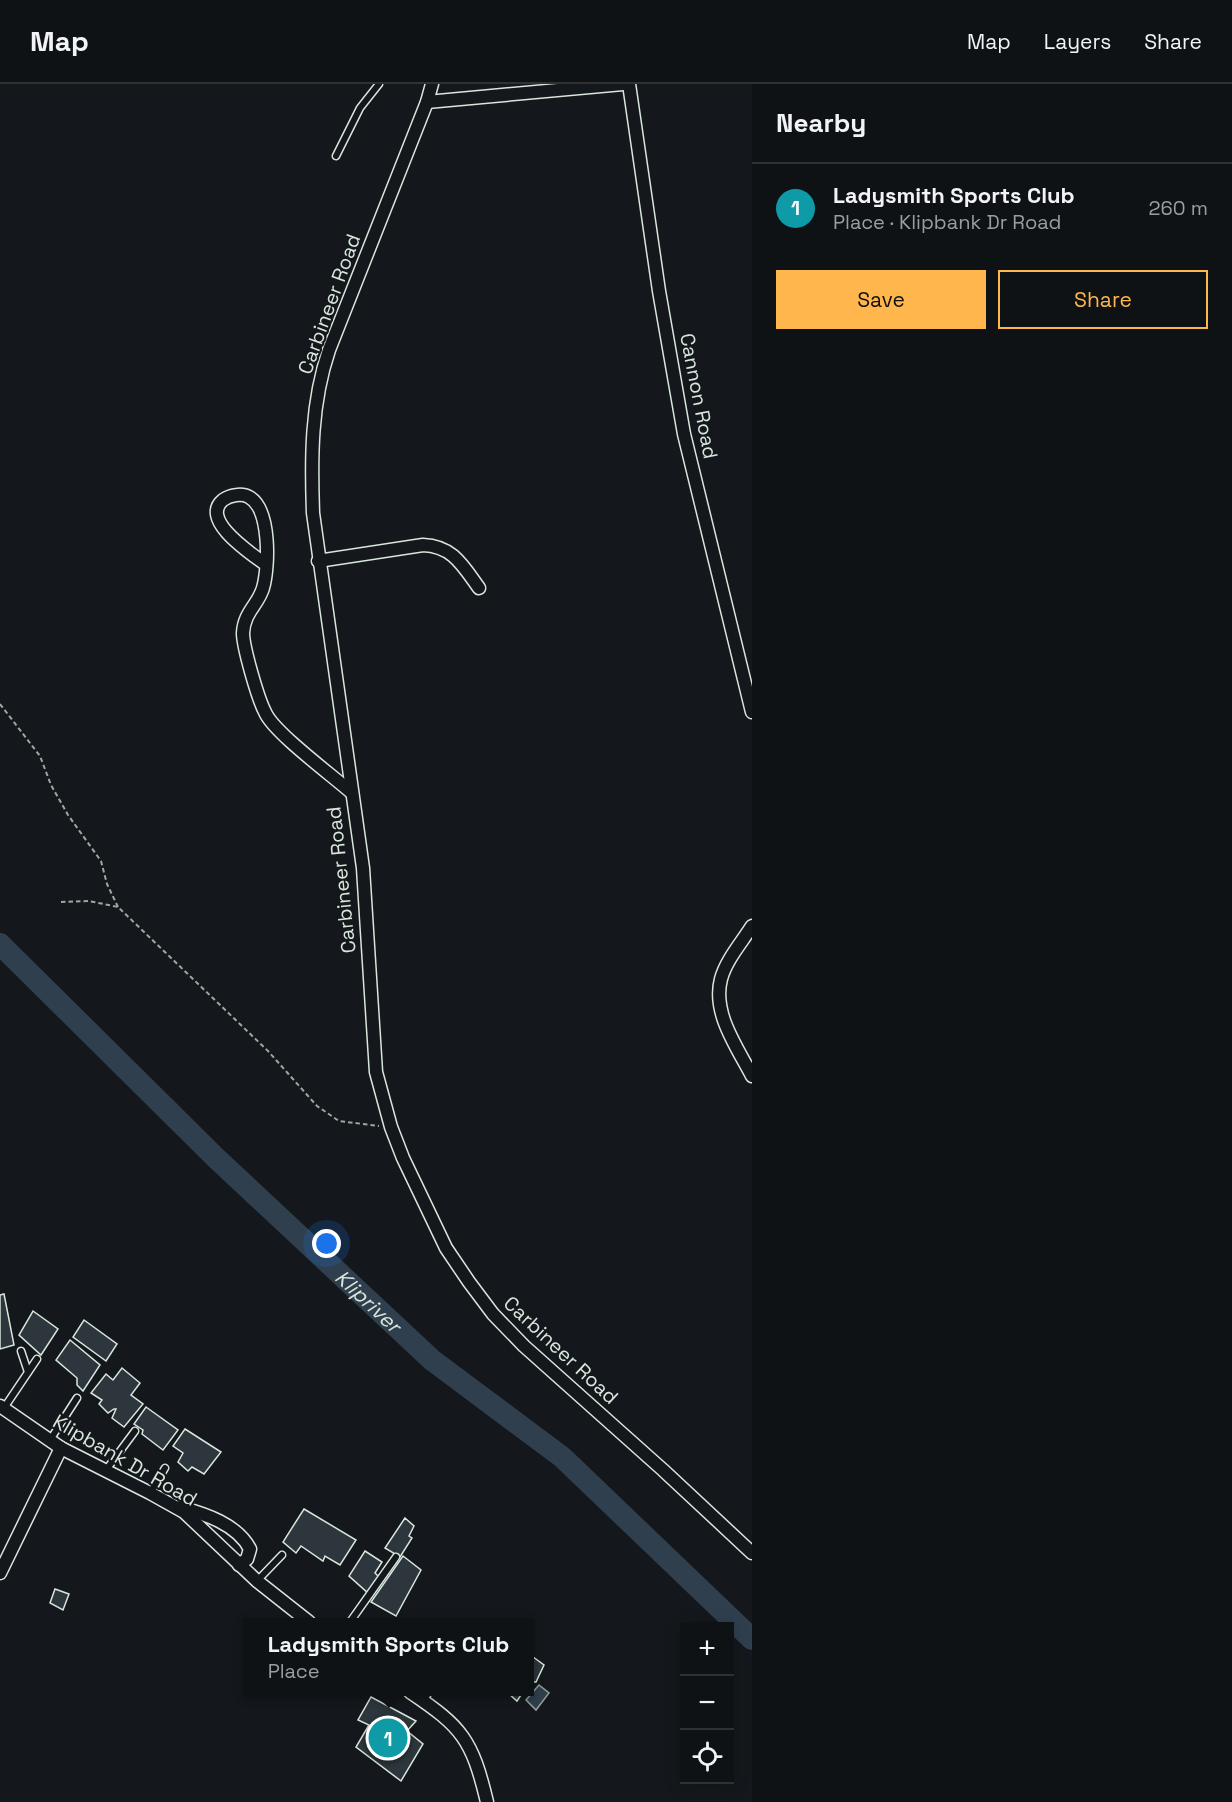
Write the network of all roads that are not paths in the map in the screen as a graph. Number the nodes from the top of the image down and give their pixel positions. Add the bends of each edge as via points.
1 (379, 84) edge
2 (432, 84) edge
3 (623, 84) edge
4 (629, 84) edge
5 (428, 102) junction
6 (336, 156) dead end
7 (318, 561) junction
8 (265, 564) junction
9 (479, 588) dead end
10 (752, 712) edge
11 (352, 793) junction
12 (752, 926) edge
13 (752, 1076) edge
14 (21, 1351) dead end
15 (37, 1359) dead end
16 (28, 1372) junction
17 (77, 1398) dead end
18 (2, 1408) edge
19 (135, 1431) dead end
20 (49, 1440) junction
21 (61, 1448) junction
22 (165, 1468) dead end
23 (106, 1470) junction
24 (150, 1492) junction
25 (173, 1505) junction
26 (752, 1553) edge
27 (282, 1555) dead end
28 (396, 1557) dead end
29 (239, 1565) junction
30 (0, 1573) edge
31 (257, 1581) junction
32 (303, 1618) edge
33 (353, 1618) edge
34 (426, 1696) edge
35 (487, 1802) edge

1 - 6 lane via 360,108
2 - 5 street, Carbineer Road
3 - 5 street
4 - 10 street, Cannon Road via 684,434
5 - 7 street, Carbineer Road via 322,369 312,466
7 - 9 street via 436,546 456,559
7 - 11 street, Carbineer Road
8 - 8 street via 266,532 259,506 243,495 224,500 217,514 221,527
8 - 11 street via 263,589 248,612 243,632 264,711 276,727
11 - 26 street, Carbineer Road via 363,868 376,1072 403,1158 446,1248 493,1314 524,1346
12 - 13 street via 727,966 719,996 724,1020
14 - 16 lane
15 - 16 lane
16 - 18 lane
17 - 20 lane
18 - 20 street, Klipbank Dr Road
19 - 23 lane
20 - 21 street, Klipbank Dr Road
21 - 23 street, Klipbank Dr Road
21 - 30 street
22 - 24 lane
23 - 24 street, Klipbank Dr Road
24 - 25 street, Klipbank Dr Road
25 - 29 street, Klipbank Dr Road
25 - 29 street via 209,1515 236,1533 250,1549 247,1559
27 - 31 lane
28 - 33 lane
29 - 31 street, Klipbank Dr Road
31 - 32 street, Klipbank Dr Road
34 - 35 street via 464,1737 479,1769

